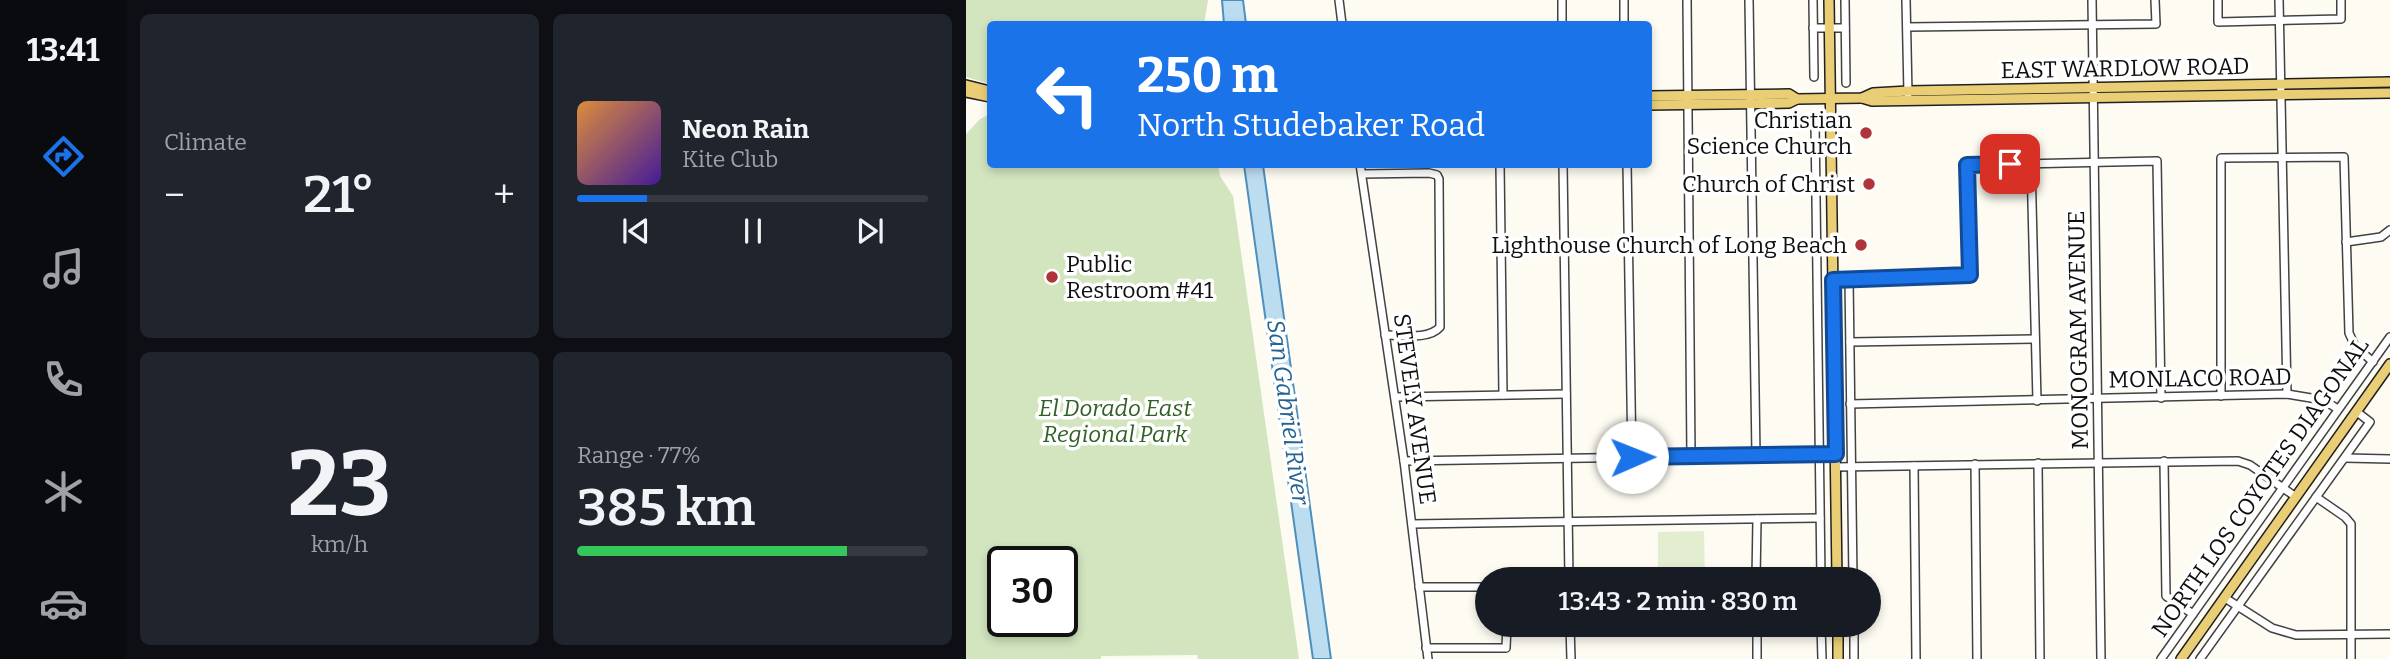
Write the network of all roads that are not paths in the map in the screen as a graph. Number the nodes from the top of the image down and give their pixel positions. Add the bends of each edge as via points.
1 (1339, 0) edge
2 (1562, 0) edge
3 (1624, 0) edge
4 (1687, 0) edge
5 (1749, 0) edge
6 (1813, 0) edge
7 (1829, 0) edge
8 (1845, 0) edge
9 (1906, 0) edge
10 (2092, 0) edge
11 (2155, 0) edge
12 (2218, 0) edge
13 (2279, 0) edge
14 (2341, 0) edge
15 (1342, 21) edge
16 (1562, 21) edge
17 (1624, 21) edge
18 (2279, 21) junction
19 (2092, 25) junction
20 (1907, 27) junction
21 (1830, 28) junction
22 (1845, 28) junction
23 (1813, 29) junction
24 (1814, 77) dead end
25 (2390, 82) edge
26 (1846, 83) dead end
27 (966, 85) edge
28 (2282, 89) junction
29 (987, 90) edge
30 (966, 92) edge
31 (2094, 93) junction
32 (2390, 93) edge
33 (987, 96) edge
34 (1652, 96) edge
35 (1908, 96) junction
36 (1751, 99) junction
37 (1830, 99) junction
38 (1689, 100) junction
39 (1652, 105) edge
40 (1815, 122) dead end
41 (2282, 157) junction
42 (2094, 162) junction
43 (2031, 163) junction
44 (1361, 168) edge
45 (1500, 168) edge
46 (1563, 168) edge
47 (1627, 168) edge
48 (1362, 174) junction
49 (2390, 230) edge
50 (2346, 242) junction
51 (1849, 279) junction
52 (1833, 280) junction
53 (1385, 335) junction
54 (2390, 337) edge
55 (2035, 339) junction
56 (1850, 342) junction
57 (2373, 362) junction
58 (2390, 363) edge
59 (1566, 394) junction
60 (2287, 394) junction
61 (1503, 395) junction
62 (2221, 396) junction
63 (1395, 397) junction
64 (2161, 398) junction
65 (2099, 400) junction
66 (2037, 401) junction
67 (1850, 404) junction
68 (2338, 409) junction
69 (2357, 412) junction
70 (1819, 454) junction
71 (1836, 454) junction
72 (1756, 455) junction
73 (1691, 456) junction
74 (1632, 457) junction
75 (1567, 458) junction
76 (2345, 458) junction
77 (2390, 459) edge
78 (1404, 461) junction
79 (2165, 461) junction
80 (2038, 463) junction
81 (2100, 463) junction
82 (1975, 464) junction
83 (1851, 466) junction
84 (1914, 466) junction
85 (1836, 467) junction
86 (2284, 487) junction
87 (2297, 497) junction
88 (2316, 497) junction
89 (1820, 518) junction
90 (1756, 519) junction
91 (1568, 521) junction
92 (1412, 524) junction
93 (1569, 567) edge
94 (1756, 567) edge
95 (1821, 567) edge
96 (1837, 567) edge
97 (1853, 567) edge
98 (1419, 587) junction
99 (1475, 587) edge
100 (2225, 598) junction
101 (2239, 607) junction
102 (2193, 614) junction
103 (2351, 634) junction
104 (2390, 634) edge
105 (1506, 637) edge
106 (1570, 637) edge
107 (1757, 637) edge
108 (1821, 637) edge
109 (1838, 637) edge
110 (1854, 637) edge
111 (1426, 648) junction
112 (2202, 658) edge
113 (1428, 659) edge
114 (1570, 659) edge
115 (1758, 659) edge
116 (1822, 659) edge
117 (1838, 659) edge
118 (1854, 659) edge
119 (1916, 659) edge
120 (1977, 659) edge
121 (2040, 659) edge
122 (2101, 659) edge
123 (2161, 659) edge
124 (2181, 659) edge
125 (2351, 659) edge

1 - 15 street
2 - 16 street
3 - 17 street
4 - 38 street
5 - 36 street
6 - 23 street
7 - 21 main road
8 - 22 street
9 - 20 street
10 - 19 street, MONOGRAM AVENUE
11 - 19 street via 2156,24
12 - 18 street via 2218,22
13 - 18 street
14 - 18 street via 2341,19
18 - 28 street
19 - 20 street
19 - 31 street, MONOGRAM AVENUE
20 - 35 street
21 - 22 street
21 - 23 street
21 - 37 main road
22 - 26 street
23 - 24 street
25 - 28 main road, EAST WARDLOW ROAD
27 - 29 main road
28 - 31 main road, EAST WARDLOW ROAD
28 - 32 main road, EAST WARDLOW ROAD
28 - 41 street
30 - 33 main road
31 - 35 main road, EAST WARDLOW ROAD
31 - 42 street, MONOGRAM AVENUE
34 - 38 main road, EAST WARDLOW ROAD
35 - 37 main road, EAST WARDLOW ROAD via 1873,93
36 - 37 main road, EAST WARDLOW ROAD via 1789,94 1797,99
36 - 38 main road, EAST WARDLOW ROAD
36 - 72 street
37 - 52 main road
38 - 39 main road, EAST WARDLOW ROAD
38 - 73 street
40 - 70 street
41 - 50 street via 2344,157
41 - 60 street
41 - 62 street via 2221,158
42 - 43 street
42 - 64 street via 2157,161
42 - 65 street, MONOGRAM AVENUE
43 - 51 street via 1967,165 1970,275
43 - 55 street
44 - 48 street, STEVELY AVENUE
45 - 61 street
46 - 59 street
47 - 74 street
48 - 53 street, STEVELY AVENUE
48 - 53 street via 1429,173 1439,179 1440,327 1427,335
49 - 50 street via 2381,237
50 - 57 street via 2349,333 2355,346
51 - 52 street
51 - 56 street
52 - 71 main road
53 - 63 street, STEVELY AVENUE
54 - 57 street, NORTH LOS COYOTES DIAGONAL
55 - 56 street
55 - 66 street
56 - 67 street
57 - 68 street, NORTH LOS COYOTES DIAGONAL
58 - 69 main road, NORTH LOS COYOTES DIAGONAL
59 - 61 street
59 - 75 street
60 - 62 street, MONLACO ROAD
60 - 68 street, MONLACO ROAD via 2323,400
61 - 63 street
62 - 64 street, MONLACO ROAD
63 - 78 street, STEVELY AVENUE
64 - 65 street, MONLACO ROAD
65 - 66 street, MONLACO ROAD
65 - 81 street, MONOGRAM AVENUE
66 - 67 street, MONLACO ROAD
67 - 83 street
68 - 86 street, NORTH LOS COYOTES DIAGONAL
69 - 76 street, NORTH LOS COYOTES DIAGONAL via 2370,422
69 - 87 main road, NORTH LOS COYOTES DIAGONAL
70 - 71 street
70 - 72 street
70 - 89 street
71 - 85 main road
72 - 73 street
73 - 74 street
74 - 75 street
75 - 78 street
75 - 91 street
76 - 77 street
76 - 88 street, NORTH LOS COYOTES DIAGONAL
78 - 92 street, STEVELY AVENUE
79 - 81 street
79 - 86 street via 2238,461
79 - 102 street via 2166,596
80 - 81 street
80 - 82 street
80 - 121 street
81 - 122 street, MONOGRAM AVENUE
82 - 84 street
82 - 120 street
83 - 84 street
83 - 85 street
83 - 97 street
84 - 119 street
85 - 96 main road
86 - 87 street
86 - 102 street, NORTH LOS COYOTES DIAGONAL
87 - 100 main road, NORTH LOS COYOTES DIAGONAL
88 - 101 street, NORTH LOS COYOTES DIAGONAL
88 - 103 street via 2351,524
89 - 90 street
89 - 95 street
90 - 91 street
90 - 94 street
91 - 92 street
91 - 93 street
92 - 98 street, STEVELY AVENUE
98 - 99 street
98 - 111 street, STEVELY AVENUE
100 - 101 street
100 - 124 main road, NORTH LOS COYOTES DIAGONAL
101 - 103 street via 2281,632
101 - 112 street, NORTH LOS COYOTES DIAGONAL
102 - 123 street, NORTH LOS COYOTES DIAGONAL
103 - 104 street
103 - 125 street
105 - 111 street via 1506,648
106 - 114 street
107 - 115 street
108 - 116 street
109 - 117 main road
110 - 118 street
111 - 113 street, STEVELY AVENUE

